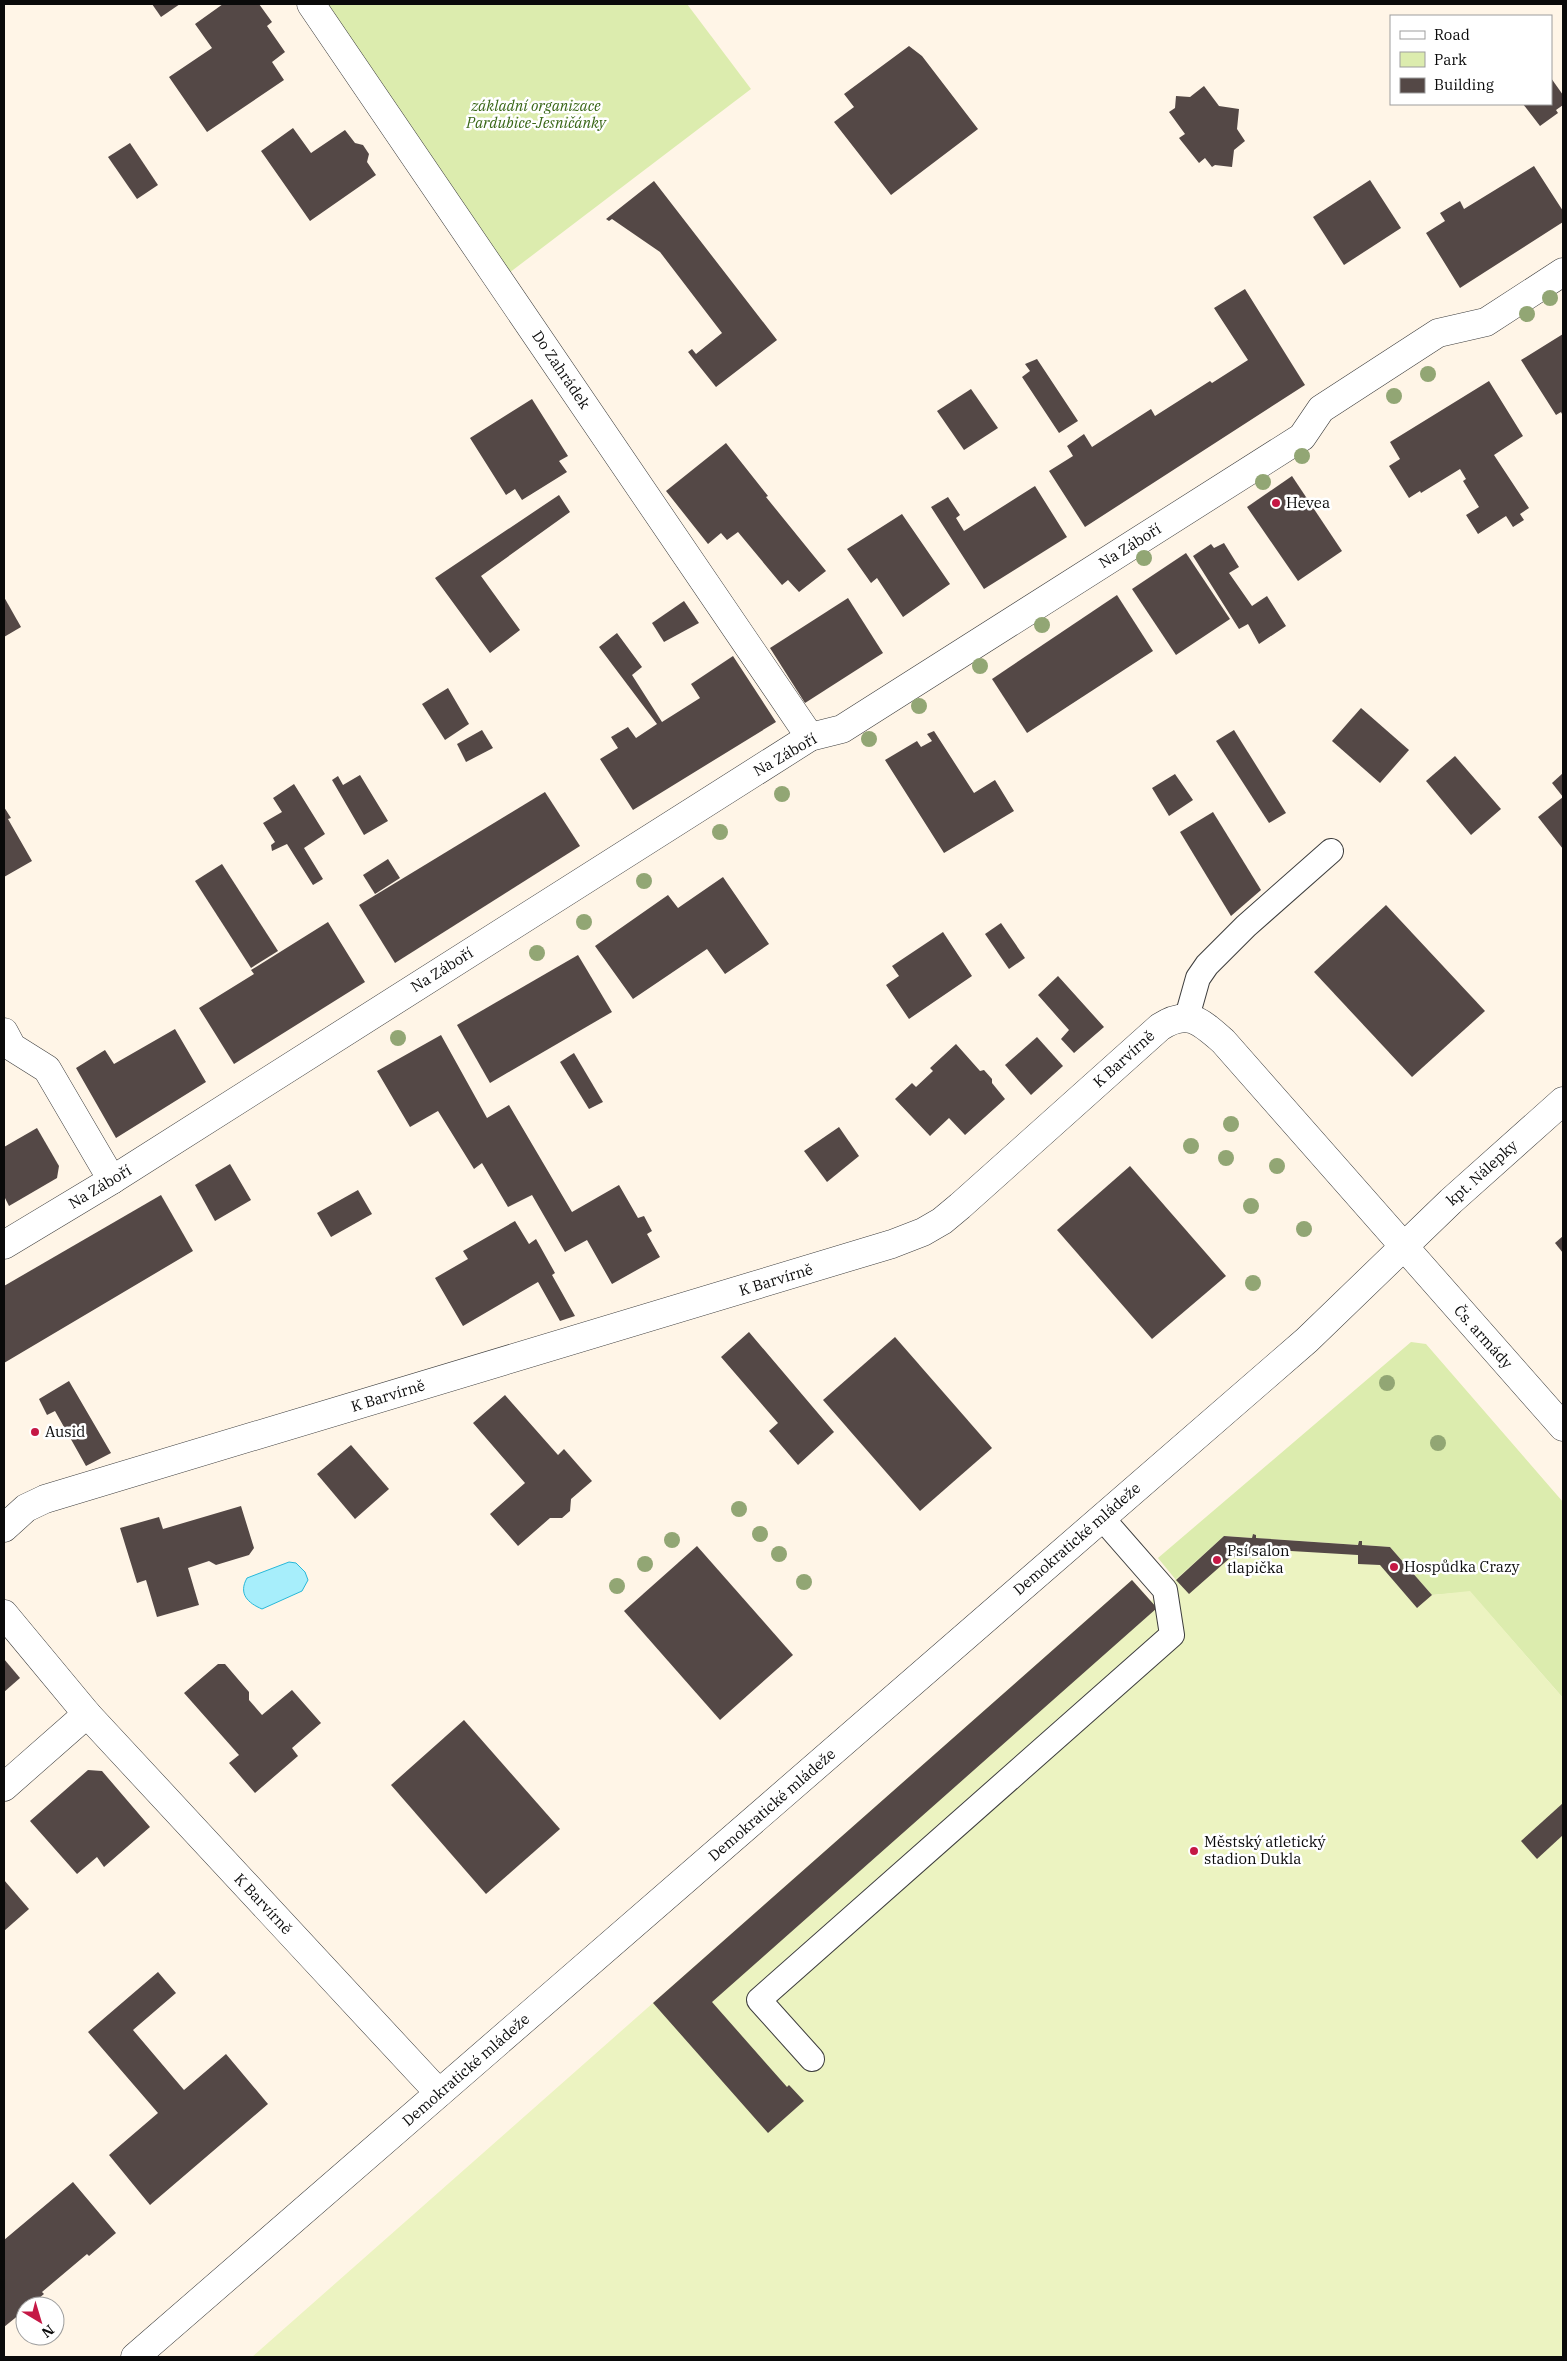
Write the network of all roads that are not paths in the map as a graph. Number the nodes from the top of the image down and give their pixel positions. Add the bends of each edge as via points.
1 (311, 4) edge
2 (1563, 272) edge
3 (810, 737) junction
4 (1331, 851) dead end
5 (1186, 1018) junction
6 (4, 1032) edge
7 (1563, 1101) edge
8 (112, 1180) junction
9 (4, 1245) edge
10 (1403, 1247) junction
11 (1563, 1427) edge
12 (1102, 1518) junction
13 (4, 1528) edge
14 (4, 1614) edge
15 (87, 1714) junction
16 (4, 1787) edge
17 (812, 2059) dead end
18 (439, 2093) junction
19 (135, 2357) edge

1 - 3 street, Do Zahrádek
2 - 3 street, Na Záboří via 1486,322 1438,334 1322,409 1302,437 842,729
3 - 8 street, Na Záboří
4 - 5 lane via 1207,965 1198,978
5 - 10 street via 1205,1026 1223,1041
5 - 13 street, K Barvírně via 1174,1019 1160,1027 960,1206 923,1232 656,1316 45,1498 26,1508
6 - 8 street via 12,1047 47,1069
7 - 10 street, kpt. Nálepky
8 - 9 street, Na Záboří
10 - 11 street, Čs. armády
10 - 12 street, Demokratické mládeže via 1307,1340
12 - 17 lane via 1164,1590 1172,1634 759,2000
12 - 18 street, Demokratické mládeže
14 - 15 street, K Barvírně
15 - 16 street
15 - 18 street, K Barvírně
18 - 19 street, Demokratické mládeže

